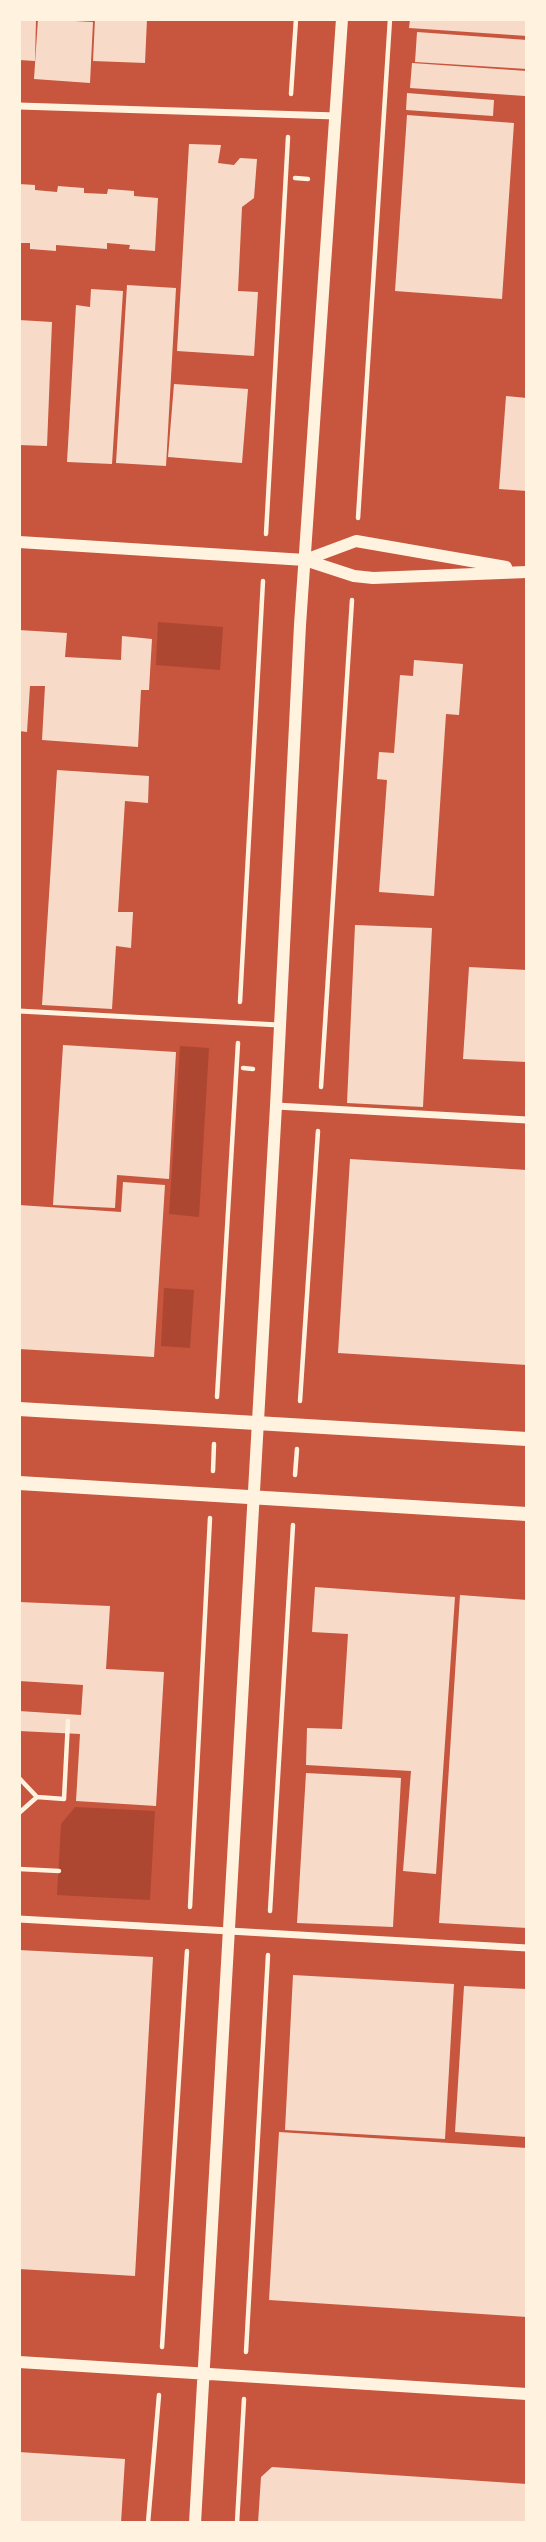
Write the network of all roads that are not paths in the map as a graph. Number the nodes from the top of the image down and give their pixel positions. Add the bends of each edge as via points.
1 (342, 19) edge
2 (19, 106) edge
3 (336, 116) junction
4 (19, 542) edge
5 (305, 560) junction
6 (527, 571) edge
7 (19, 1011) edge
8 (279, 1025) junction
9 (276, 1106) junction
10 (527, 1120) edge
11 (19, 1409) edge
12 (256, 1423) junction
13 (527, 1438) edge
14 (19, 1483) edge
15 (252, 1497) junction
16 (527, 1514) edge
17 (19, 1919) edge
18 (229, 1930) junction
19 (527, 1948) edge
20 (19, 2362) edge
21 (204, 2374) junction
22 (527, 2394) edge
23 (195, 2523) edge

1 - 3 street
2 - 3 street
3 - 5 street
4 - 5 street
5 - 6 street via 354,576 379,578
5 - 6 street via 356,541
5 - 8 street
7 - 8 lane
8 - 9 street
9 - 10 street
9 - 12 street
11 - 12 main road
12 - 13 main road
12 - 15 street
14 - 15 main road
15 - 16 main road
15 - 18 street
17 - 18 street
18 - 19 street
18 - 21 street
20 - 21 street
21 - 22 street
21 - 23 street

